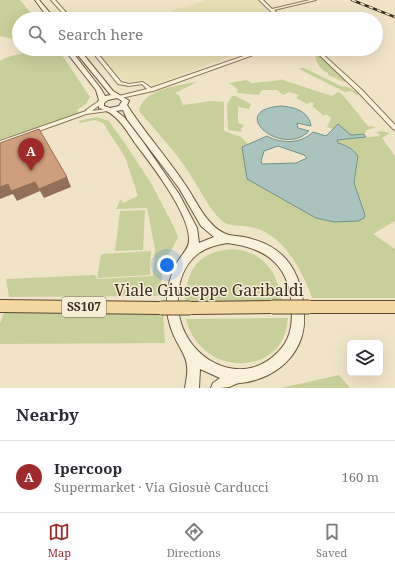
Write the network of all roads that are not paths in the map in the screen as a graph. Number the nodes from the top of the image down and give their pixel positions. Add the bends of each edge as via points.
1 (31, 0) edge
2 (37, 0) edge
3 (53, 0) edge
4 (261, 0) edge
5 (314, 0) edge
6 (271, 10) joint
7 (40, 12) edge
8 (46, 12) edge
9 (64, 12) edge
10 (73, 56) edge
11 (82, 56) edge
12 (98, 56) edge
13 (248, 56) edge
14 (322, 56) edge
15 (151, 90) junction
16 (140, 93) junction
17 (120, 97) junction
18 (102, 101) junction
19 (125, 105) junction
20 (108, 110) junction
21 (84, 113) junction
22 (395, 128) edge
23 (0, 143) edge
24 (227, 239) junction
25 (190, 254) junction
26 (4, 306) edge
27 (395, 307) edge
28 (187, 348) junction
29 (237, 377) junction
30 (192, 388) edge
31 (218, 388) edge

1 - 7 street
2 - 8 street
3 - 9 street
4 - 6 street
5 - 6 street
10 - 18 street via 98,90
11 - 17 street via 111,92
12 - 15 street via 120,83 143,83
13 - 15 street
14 - 22 street
15 - 16 street
16 - 17 street
16 - 19 street
17 - 18 street via 110,96
17 - 19 street via 125,99
18 - 20 street via 101,107
18 - 21 street
19 - 20 street via 118,110
19 - 24 street via 130,116 183,188 200,219 215,234
20 - 21 street
20 - 25 street via 121,119 173,191 190,222 193,233
21 - 23 street
24 - 25 street via 200,246
24 - 29 street via 254,243 268,249 280,259 294,282 299,304 297,333 290,349 278,363 262,372
25 - 28 street via 178,268 174,278 172,305 180,336
26 - 27 main road, Viale Giuseppe Garibaldi / SS107, bridge
28 - 29 street via 205,365
28 - 30 street via 194,367
29 - 31 street

